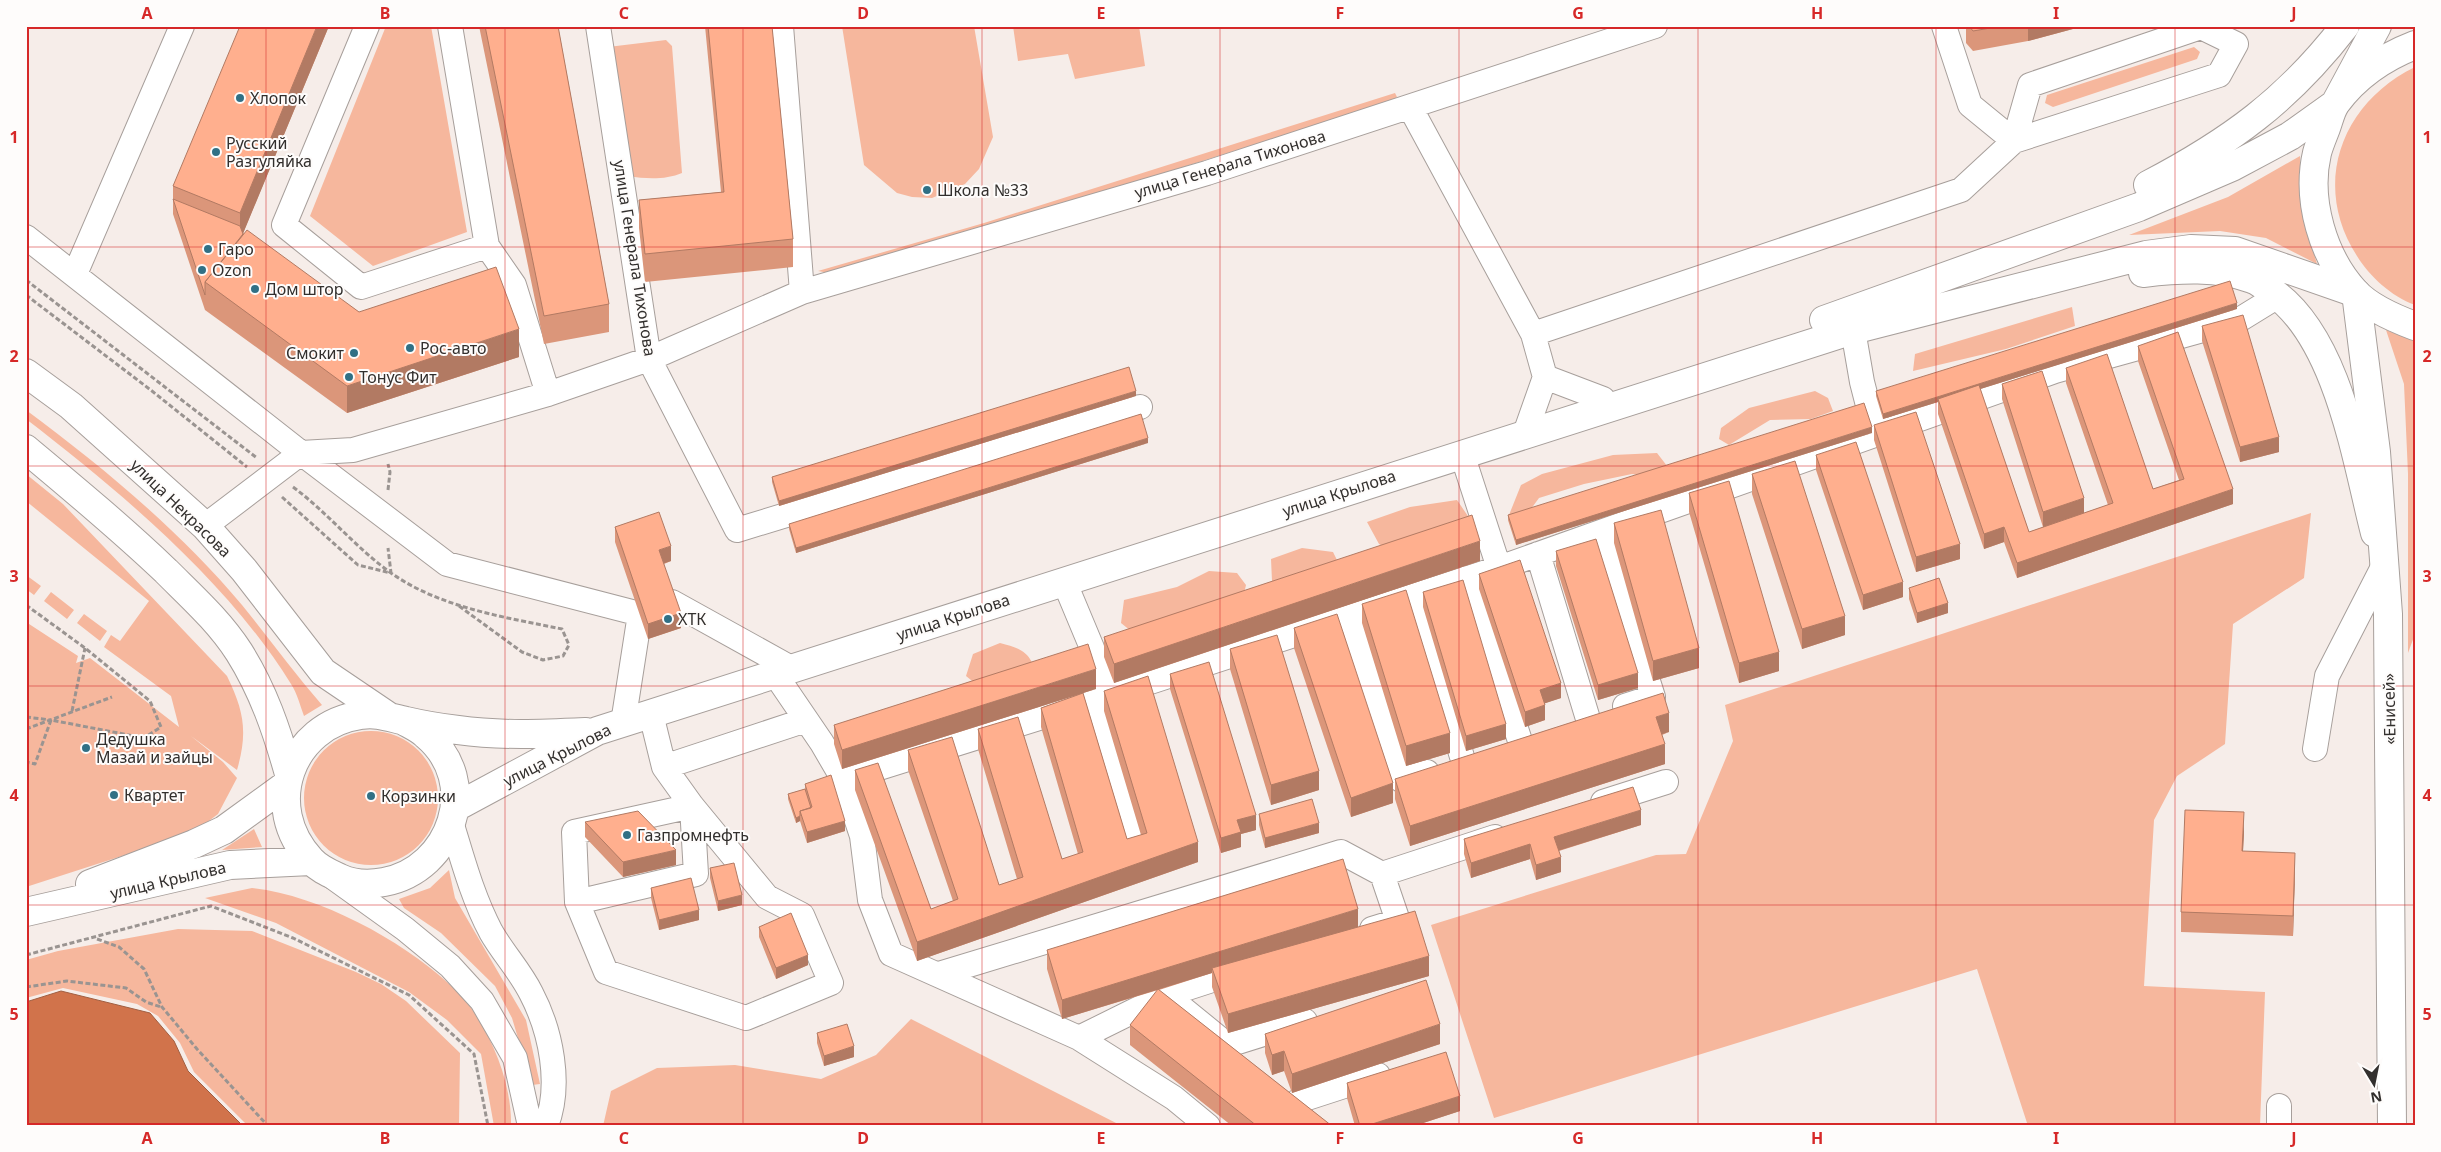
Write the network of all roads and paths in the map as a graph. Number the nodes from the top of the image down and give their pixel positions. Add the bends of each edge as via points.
1 (182, 26) edge
2 (367, 26) edge
3 (450, 26) edge
4 (598, 26) edge
5 (780, 26) edge
6 (1655, 26) edge
7 (1944, 26) edge
8 (2345, 26) edge
9 (2377, 26) edge
10 (2242, 35) edge
11 (2415, 45) edge
12 (2335, 104) junction
13 (1410, 107) junction
14 (2014, 142) junction
15 (26, 237) edge
16 (2046, 239) junction
17 (488, 246) junction
18 (75, 274) junction
19 (26, 280) edge
20 (2034, 282) junction
21 (802, 292) junction
22 (2356, 293) junction
23 (26, 294) edge
24 (2278, 296) junction
25 (2415, 326) edge
26 (1853, 330) junction
27 (1533, 334) junction
28 (649, 359) junction
29 (26, 373) edge
30 (1545, 377) junction
31 (548, 394) junction
32 (1603, 399) junction
33 (1140, 407) dead end
34 (1527, 428) junction
35 (1883, 432) junction
36 (382, 442) junction
37 (26, 449) edge
38 (301, 454) junction
39 (1462, 454) junction
40 (272, 477) junction
41 (385, 517) junction
42 (205, 526) junction
43 (1601, 532) junction
44 (1538, 554) junction
45 (2384, 565) junction
46 (1499, 568) junction
47 (391, 573) junction
48 (1467, 578) junction
49 (1064, 581) junction
50 (1413, 596) junction
51 (672, 602) edge
52 (26, 605) edge
53 (459, 606) junction
54 (1351, 617) junction
55 (85, 648) junction
56 (783, 671) junction
57 (112, 697) dead end
58 (1100, 699) junction
59 (72, 712) junction
60 (651, 714) junction
61 (26, 717) edge
62 (396, 718) junction
63 (1588, 719) junction
64 (52, 720) junction
65 (806, 720) junction
66 (610, 727) junction
67 (1563, 727) edge
68 (26, 729) edge
69 (2315, 748) dead end
70 (1463, 760) junction
71 (26, 762) edge
72 (664, 766) junction
73 (842, 779) junction
74 (287, 780) junction
75 (1666, 782) dead end
76 (692, 806) junction
77 (1581, 810) edge
78 (454, 816) junction
79 (1514, 831) edge
80 (1135, 840) edge
81 (317, 865) junction
82 (1382, 874) junction
83 (577, 902) junction
84 (26, 911) edge
85 (1351, 936) edge
86 (96, 938) junction
87 (26, 955) edge
88 (1268, 962) edge
89 (939, 974) junction
90 (26, 988) edge
91 (1166, 995) junction
92 (162, 1007) junction
93 (1329, 1014) edge
94 (1079, 1038) junction
95 (1228, 1045) junction
96 (1251, 1063) edge
97 (1396, 1069) edge
98 (1316, 1116) edge
99 (268, 1126) edge
100 (488, 1126) edge
101 (530, 1126) edge
102 (546, 1126) edge
103 (1208, 1126) edge
104 (2392, 1126) edge

1 - 18 street
2 - 17 street via 284,224 361,288
3 - 17 street
4 - 28 street, улица Генерала Тихонова
5 - 21 street
6 - 13 street, улица Генерала Тихонова
7 - 14 street via 1970,105
8 - 16 main road via 2301,79 2229,139 2184,167
9 - 12 main road
10 - 14 street via 2219,75
10 - 14 street via 2202,27 2030,85
11 - 12 main road, «Енисей» via 2393,54 2365,72
12 - 16 main road via 2290,136 2232,167 2139,206
12 - 22 main road, «Енисей» via 2317,153 2313,193 2321,233 2339,269
13 - 21 street, улица Генерала Тихонова via 1207,173
13 - 27 street
14 - 27 street via 1961,190
15 - 18 street
16 - 32 main road via 2007,256
17 - 31 street via 514,285
18 - 38 street
19 - 40 path
20 - 22 main road via 2146,255 2190,250 2235,251
20 - 24 main road via 2173,270 2222,271 2254,279
20 - 26 main road
21 - 28 street, улица Генерала Тихонова
22 - 25 main road, «Енисей» via 2393,317
22 - 45 main road, «Енисей» via 2376,452
23 - 40 path
24 - 35 street via 2239,320 2055,371
24 - 45 main road via 2296,313 2316,341 2336,385
26 - 35 street via 1871,417
26 - 39 main road
27 - 30 street
28 - 31 street, улица Генерала Тихонова
28 - 33 street, улица Генерала Тихонова via 737,530
29 - 42 main road, улица Некрасова via 71,406
30 - 32 street
30 - 34 street
31 - 36 street, улица Генерала Тихонова
32 - 34 main road
34 - 39 main road
35 - 43 street
36 - 38 street, улица Генерала Тихонова via 353,450
36 - 41 path via 390,472
37 - 74 main road via 112,520 212,616 239,652 260,690 277,728
38 - 40 street
38 - 41 street
39 - 46 street
39 - 49 main road, улица Крылова
40 - 42 street
40 - 47 path
40 - 47 path via 296,512 358,565
41 - 66 street via 447,564 640,614
42 - 62 main road, улица Некрасова via 244,570 323,672
43 - 44 street
43 - 63 street via 1653,697
44 - 46 street
44 - 63 street
45 - 69 street via 2327,676
45 - 104 main road, «Енисей» via 2388,614
46 - 48 street
47 - 53 path
48 - 50 street
48 - 70 street via 1529,738
49 - 56 main road, улица Крылова
49 - 58 street via 1092,648
50 - 54 street
50 - 70 street
51 - 56 street
52 - 55 path
53 - 53 path via 562,628 570,646 563,656 543,660 522,652
54 - 58 street
54 - 70 street via 1401,780
55 - 59 path
55 - 64 path via 150,702 161,727 144,738
56 - 60 main road, улица Крылова
56 - 65 street
57 - 59 path
58 - 73 street
58 - 80 street
59 - 64 path
60 - 66 main road, улица Крылова
60 - 72 street
61 - 64 path
62 - 66 main road via 459,730 531,735
62 - 74 main road via 363,714 338,720 317,733 300,752
62 - 78 main road via 426,735 444,755 454,780
63 - 67 street
64 - 68 path
64 - 71 path via 36,764
65 - 72 street
65 - 73 street
66 - 78 main road, улица Крылова
72 - 76 street
73 - 89 street via 862,836 870,900 892,954
74 - 81 main road via 286,813 295,839
74 - 84 main road via 224,830
75 - 77 street
76 - 83 street via 696,874
76 - 83 street via 574,832
76 - 83 street via 767,897 802,915 830,983 746,1018 606,972
78 - 81 main road, улица Крылова via 440,848 422,867 399,879 373,884 347,881
78 - 102 street via 472,892 492,932 531,993 546,1034 554,1083
79 - 82 street
81 - 84 main road, улица Крылова via 230,865
81 - 101 street via 450,966 482,1001 515,1058
82 - 85 street via 1398,921
82 - 89 street via 1341,852
86 - 87 path
86 - 92 path via 119,947 144,969
86 - 100 path via 211,906 292,938 409,995 474,1054
88 - 91 street
89 - 94 street
90 - 92 path via 67,981 126,988 146,1002
91 - 94 street
91 - 95 street
92 - 99 path
93 - 95 street
94 - 103 street via 1174,1098
95 - 96 street
97 - 98 street via 1290,1094

